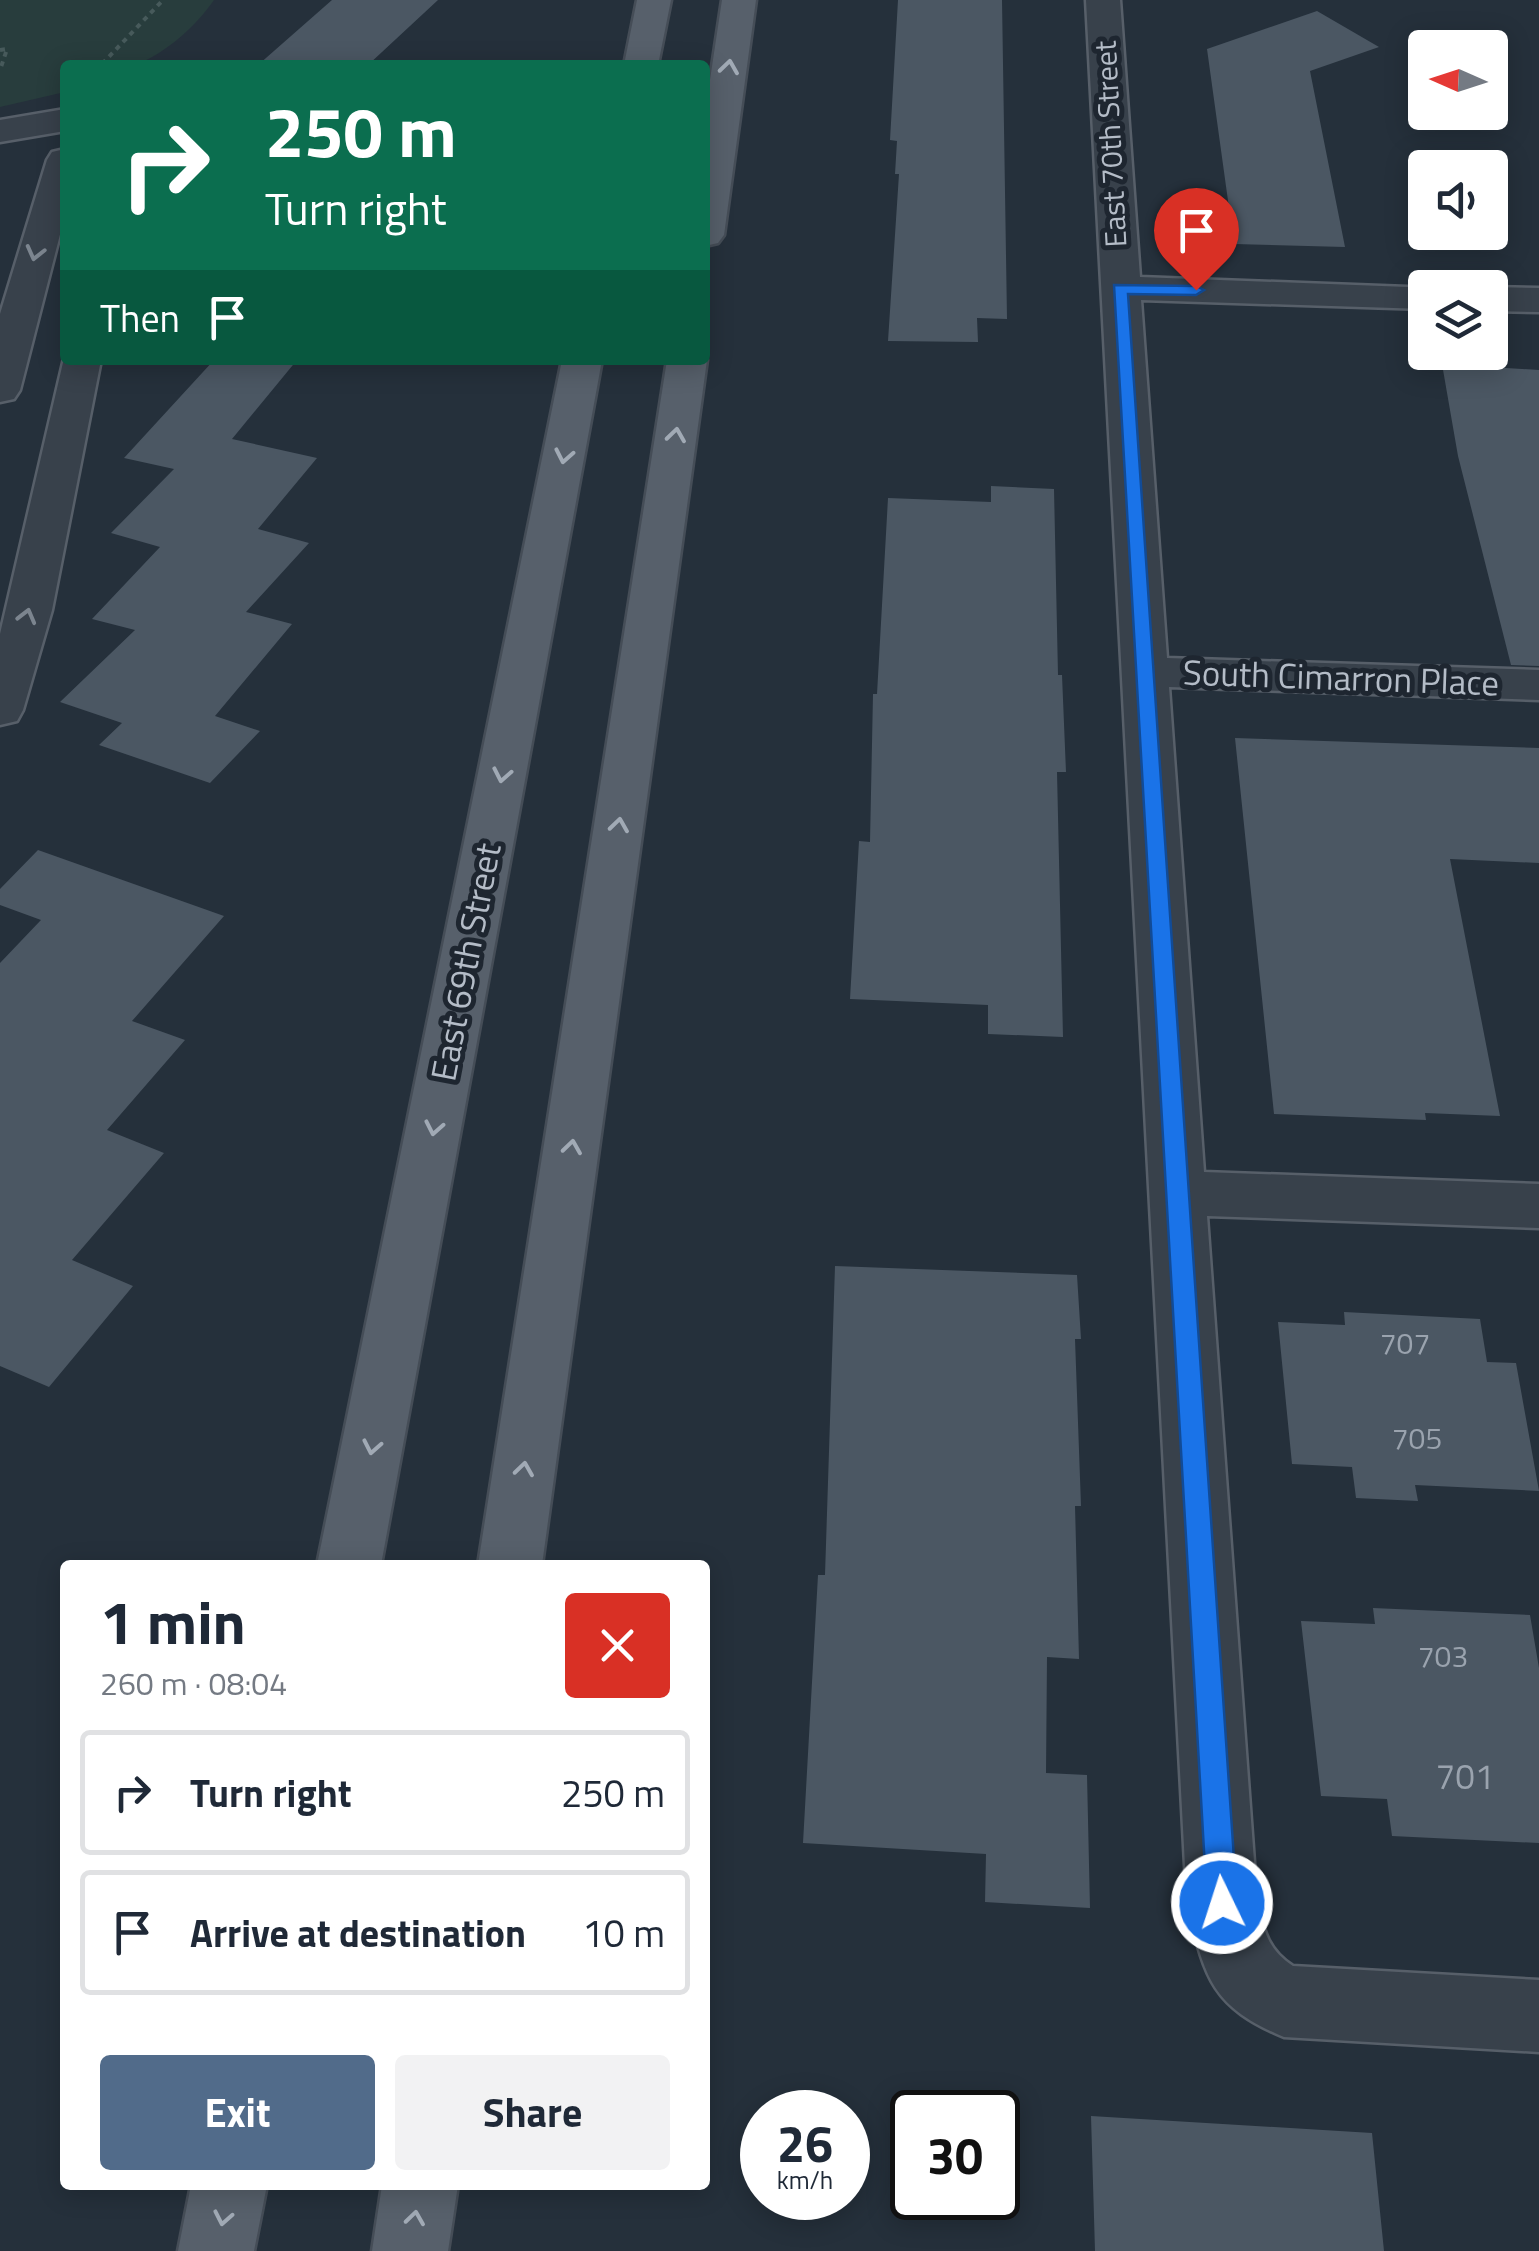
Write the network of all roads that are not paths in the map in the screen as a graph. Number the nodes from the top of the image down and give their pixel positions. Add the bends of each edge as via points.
1 (654, 0) edge
2 (739, 0) edge
3 (1103, 0) edge
4 (641, 60) edge
5 (60, 121) edge
6 (0, 130) edge
7 (712, 134) edge
8 (710, 163) edge
9 (60, 174) edge
10 (1120, 288) junction
11 (1408, 296) edge
12 (1508, 299) edge
13 (1539, 300) edge
14 (79, 365) edge
15 (581, 365) edge
16 (686, 365) edge
17 (0, 390) edge
18 (1144, 672) junction
19 (1539, 684) edge
20 (0, 710) edge
21 (1176, 1193) junction
22 (1539, 1206) edge
23 (350, 1560) edge
24 (511, 1560) edge
25 (1539, 2016) edge
26 (228, 2190) edge
27 (419, 2190) edge
28 (216, 2251) edge
29 (410, 2251) edge

1 - 4 main road
7 -> 2 main road
3 - 10 street, East 70th Street
5 - 6 street
7 - 8 main road
9 -> 17 street
10 - 11 street
10 - 18 street, East 70th Street
12 - 13 street
20 -> 14 street via 30,610
15 -> 23 main road, East 69th Street
24 -> 16 main road
18 - 19 street, South Cimarron Place
18 - 21 street, East 70th Street
21 - 22 street
21 - 25 street, East 70th Street via 1222,1903 1248,1979 1284,2001
26 -> 28 main road
29 -> 27 main road

